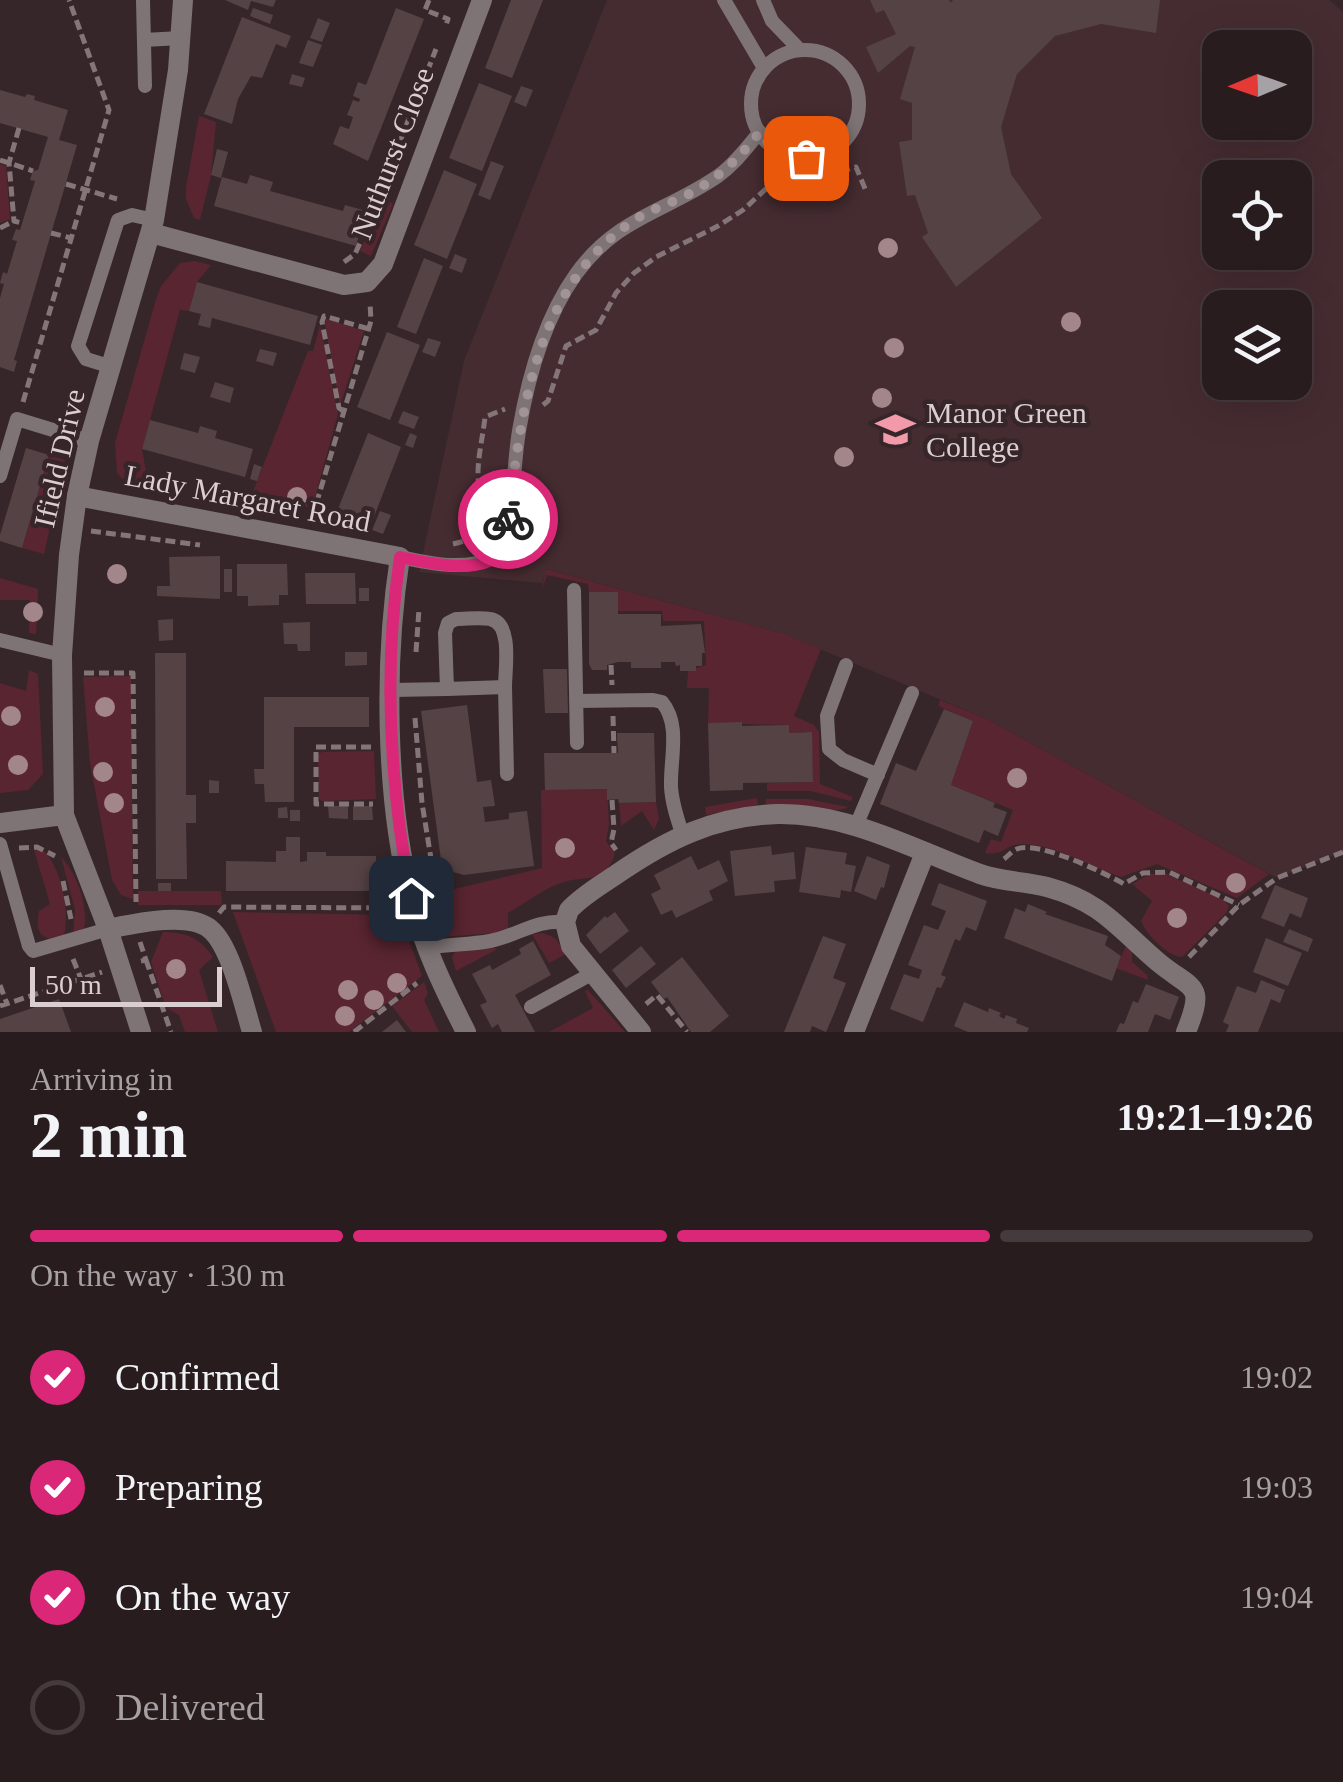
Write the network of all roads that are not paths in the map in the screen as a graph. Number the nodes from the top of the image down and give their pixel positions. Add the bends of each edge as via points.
1 (143, 0) edge
2 (183, 0) edge
3 (482, 0) edge
4 (724, 0) edge
5 (763, 0) edge
6 (181, 38) junction
7 (144, 40) junction
8 (800, 50) junction
9 (764, 68) junction
10 (145, 86) dead end
11 (760, 132) junction
12 (154, 221) junction
13 (112, 367) junction
14 (90, 441) junction
15 (0, 476) edge
16 (77, 496) junction
17 (400, 557) junction
18 (574, 590) dead end
19 (0, 640) edge
20 (846, 664) dead end
21 (62, 665) junction
22 (505, 686) junction
23 (446, 689) junction
24 (392, 690) junction
25 (912, 693) dead end
26 (576, 701) junction
27 (577, 744) dead end
28 (507, 774) dead end
29 (878, 775) junction
30 (64, 815) junction
31 (0, 823) edge
32 (856, 826) junction
33 (682, 834) junction
34 (1, 846) edge
35 (925, 854) junction
36 (565, 922) junction
37 (108, 930) junction
38 (426, 948) junction
39 (593, 972) junction
40 (530, 1007) dead end
41 (635, 1024) edge
42 (856, 1028) edge
43 (141, 1032) edge
44 (252, 1032) edge
45 (466, 1032) edge
46 (879, 1032) edge
47 (1186, 1032) edge

1 - 7 lane
2 - 6 street, Ifield Drive
3 - 12 street, Nuthurst Close via 383,264 368,282 344,285
4 - 9 lane
5 - 8 lane via 772,21
6 - 7 lane
6 - 12 street, Ifield Drive
7 - 10 lane
8 - 9 lane
8 - 11 lane via 841,63 860,101 856,122 827,154 806,158 785,154
9 - 11 lane via 752,92
11 - 17 lane via 722,174 638,218 598,248 575,276 550,323 524,408 507,526 495,557 458,566
12 - 13 street, Ifield Drive
12 - 13 lane via 132,215 118,220 78,346 86,358
13 - 14 street, Ifield Drive
14 - 15 lane via 18,419
14 - 16 street, Ifield Drive
16 - 17 street, Lady Margaret Road via 316,534
16 - 21 street, Ifield Drive
17 - 24 street, Lady Margaret Road
18 - 26 lane
19 - 21 lane
20 - 29 lane via 827,716 829,748
21 - 30 street, Ifield Drive
22 - 23 lane
22 - 23 lane via 500,624 456,619 445,633
22 - 28 lane
23 - 24 lane
24 - 38 street, Lady Margaret Road via 396,804
25 - 29 lane
26 - 27 lane
26 - 33 lane via 653,700 670,711 671,788
29 - 32 lane
30 - 31 street
30 - 37 street, Ifield Drive
32 - 33 street via 777,814
32 - 35 street
33 - 36 street via 577,902
34 - 37 lane via 29,946 40,951
35 - 42 street
35 - 47 street via 985,876 1046,886 1116,920 1196,992
36 - 38 lane via 533,924 486,942
36 - 39 street via 572,946
37 - 43 street, Ifield Drive
37 - 44 street via 180,921 208,928 220,942
38 - 45 street, Lady Margaret Road
39 - 40 lane
39 - 41 street
42 - 46 street

